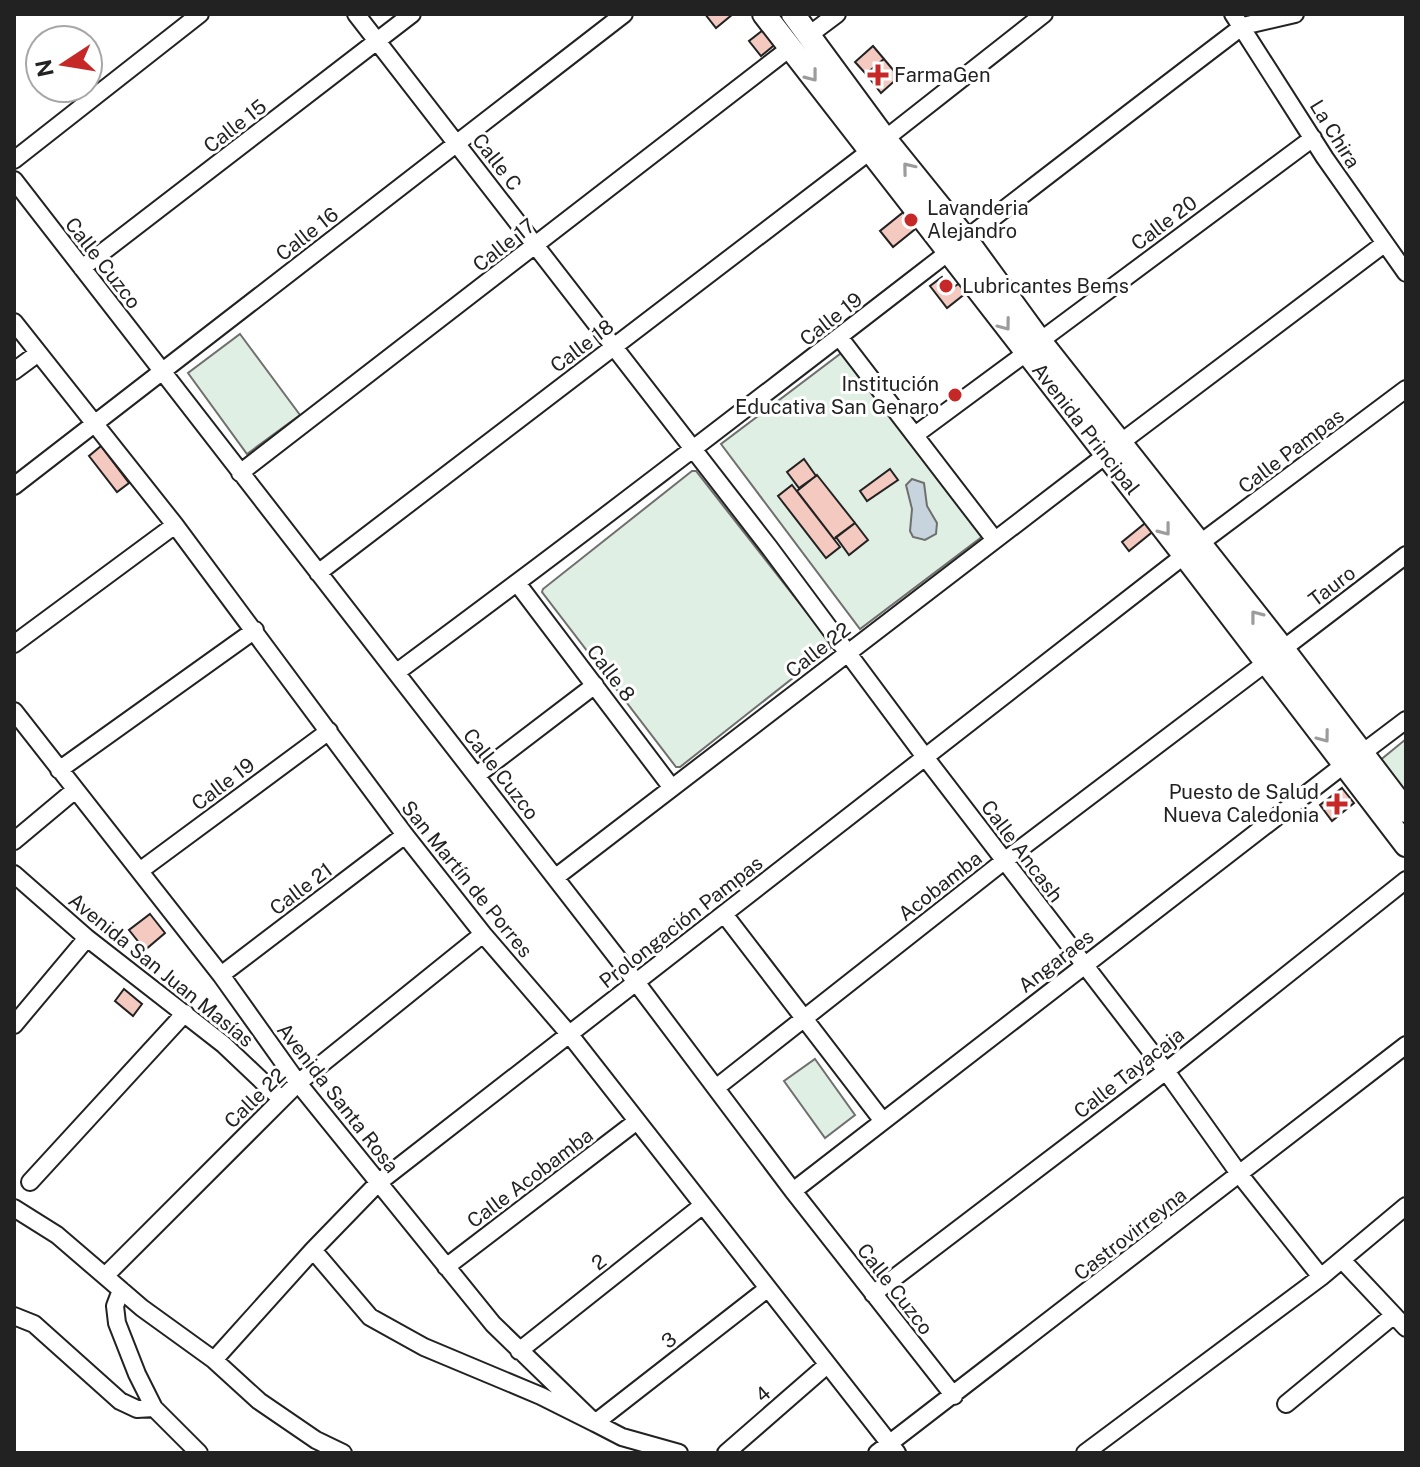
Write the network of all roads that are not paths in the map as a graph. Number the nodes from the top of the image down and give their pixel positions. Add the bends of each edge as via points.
1 (200, 14) edge
2 (356, 14) edge
3 (412, 14) edge
4 (624, 14) edge
5 (764, 14) edge
6 (793, 14) edge
7 (837, 14) edge
8 (1044, 14) edge
9 (1290, 15) edge
10 (1238, 20) edge
11 (809, 35) junction
12 (377, 40) junction
13 (790, 48) junction
14 (1313, 138) junction
15 (457, 143) junction
16 (877, 145) junction
17 (14, 160) edge
18 (14, 180) edge
19 (956, 244) junction
20 (1384, 244) junction
21 (536, 246) junction
22 (82, 268) junction
23 (1406, 273) edge
24 (14, 322) edge
25 (840, 338) junction
26 (614, 347) junction
27 (1033, 347) junction
28 (37, 354) junction
29 (14, 371) edge
30 (162, 371) junction
31 (1406, 389) edge
32 (93, 423) junction
33 (915, 435) junction
34 (693, 449) junction
35 (1113, 449) junction
36 (240, 473) junction
37 (14, 486) edge
38 (175, 525) junction
39 (995, 540) junction
40 (1192, 550) junction
41 (1406, 555) edge
42 (318, 573) junction
43 (517, 583) junction
44 (255, 630) junction
45 (14, 644) edge
46 (847, 652) junction
47 (1275, 656) junction
48 (397, 672) junction
49 (595, 685) junction
50 (14, 711) edge
51 (1406, 720) edge
52 (329, 731) junction
53 (925, 757) junction
54 (1353, 759) junction
55 (59, 770) junction
56 (477, 775) junction
57 (672, 788) junction
58 (75, 790) junction
59 (1406, 811) edge
60 (405, 835) junction
61 (14, 841) edge
62 (1406, 845) edge
63 (1004, 861) junction
64 (141, 870) junction
65 (14, 874) edge
66 (556, 877) junction
67 (1406, 880) edge
68 (724, 914) junction
69 (483, 934) junction
70 (87, 938) junction
71 (1084, 965) junction
72 (221, 975) junction
73 (636, 982) junction
74 (185, 1013) junction
75 (804, 1020) junction
76 (14, 1025) edge
77 (570, 1035) junction
78 (1406, 1045) edge
79 (1166, 1071) junction
80 (298, 1083) junction
81 (717, 1087) junction
82 (281, 1099) junction
83 (882, 1120) junction
84 (637, 1121) junction
85 (1240, 1175) junction
86 (30, 1182) dead end
87 (378, 1183) junction
88 (793, 1191) junction
89 (703, 1205) junction
90 (1406, 1206) edge
91 (14, 1208) edge
92 (313, 1250) junction
93 (1342, 1260) junction
94 (446, 1267) junction
95 (105, 1276) junction
96 (1321, 1277) junction
97 (767, 1289) junction
98 (121, 1290) junction
99 (873, 1294) junction
100 (1394, 1315) junction
101 (14, 1316) edge
102 (1406, 1328) edge
103 (519, 1351) junction
104 (214, 1360) junction
105 (827, 1365) junction
106 (954, 1396) junction
107 (1286, 1404) dead end
108 (154, 1408) junction
109 (595, 1423) junction
110 (888, 1450) edge
111 (199, 1453) edge
112 (343, 1453) edge
113 (679, 1453) edge
114 (726, 1453) edge
115 (1085, 1453) edge

1 - 17 street
2 - 12 street, Calle C
3 - 12 street, Calle 15
4 - 15 street, Calle 16
5 - 13 street, Avenida Principal
6 - 11 street, Avenida Principal
7 - 11 street
8 - 16 street, Calle 18
9 - 10 street, Calle 19
10 - 14 street, La Chira
10 - 19 street, Calle 19
11 - 16 street, Avenida Principal
12 - 15 street, Calle C
12 - 22 street, Calle 15
13 -> 16 street, Avenida Principal
13 - 21 street, Calle 17
14 - 20 street, La Chira
14 - 27 street, Calle 20
15 - 21 street, Calle C
15 - 30 street, Calle 16
16 - 19 street, Avenida Principal
16 - 26 street, Calle 18
18 - 22 street, Calle Cuzco
19 - 25 street, Calle 19
19 - 27 street, Avenida Principal
20 - 23 street, La Chira
20 - 35 street, Calle 22
21 - 26 street, Calle C
21 - 36 street, Calle 17
22 - 30 street, Calle Cuzco
24 - 28 street, San Martín de Porres
25 - 33 street
25 - 34 street, Calle 19
26 - 34 street, Calle C
26 - 42 street, Calle 18
27 - 33 street, Calle 20
27 - 35 street, Avenida Principal
28 - 29 street
28 - 32 street, San Martín de Porres
30 - 32 street, Calle 16
30 - 36 street, Calle Cuzco
31 - 40 street, Calle Pampas
32 - 37 street, Calle 16
32 - 38 street, San Martín de Porres
33 - 39 street
34 - 43 street, Calle 19
34 - 46 street, Calle Ancash
35 - 39 street, Calle 22
35 - 40 street, Avenida Principal
36 - 42 street, Calle Cuzco
38 - 44 street, San Martín de Porres
38 - 45 street
39 - 46 street, Calle 22
40 - 47 street, Avenida Principal
40 - 53 street, Prolongación Pampas
41 - 47 street, Tauro
42 - 48 street, Calle Cuzco
43 - 48 street, Calle 19
43 - 49 street, Calle 8
44 - 52 street, San Martín de Porres
44 - 55 street
46 - 53 street, Calle Ancash
46 - 57 street, Calle 22
47 - 54 street, Avenida Principal
47 - 63 street, Acobamba
48 - 56 street, Calle Cuzco
49 - 56 street
49 - 57 street, Calle 8
50 - 55 street, Avenida Santa Rosa
51 - 54 street, Angaraes
52 - 60 street, San Martín de Porres
52 - 64 street, Calle 19
53 - 63 street, Calle Ancash
53 - 68 street, Prolongación Pampas
54 - 59 street, Avenida Principal
54 - 62 street, Avenida Principal
54 - 71 street, Angaraes
55 - 58 street, Avenida Santa Rosa
56 - 66 street, Calle Cuzco
57 - 66 street, Calle 22
58 - 61 street
58 - 64 street, Avenida Santa Rosa
60 - 69 street, San Martín de Porres
60 - 72 street, Calle 21
63 - 71 street, Calle Ancash
63 - 75 street, Acobamba
64 - 72 street, Avenida Santa Rosa
65 - 70 street, Avenida San Juan Masías
66 - 73 street, Calle Cuzco
67 - 79 street, Calle Tayacaja
68 - 73 street, Prolongación Pampas
68 - 75 street
69 - 77 street, San Martín de Porres
69 - 80 street, Calle 22
70 - 74 street, Avenida San Juan Masías
70 - 76 street
71 - 79 street, Calle Ancash
71 - 83 street, Angaraes
72 - 80 street, Avenida Santa Rosa
73 - 77 street, Prolongación Pampas
73 - 81 street, Calle Cuzco
74 - 82 street, Avenida San Juan Masías
74 - 86 street
75 - 81 street, Acobamba
75 - 83 street
77 - 84 street, San Martín de Porres
77 - 87 street, Prolongación Pampas
78 - 85 street, Castrovirreyna
79 - 85 street, Calle Ancash
79 - 99 street, Calle Tayacaja
80 - 82 street, Calle 22
80 - 87 street, Avenida Santa Rosa
81 - 88 street, Calle Cuzco
82 - 95 street, Calle 22
83 - 88 street, Angaraes
84 - 89 street, San Martín de Porres
84 - 94 street, Calle Acobamba
85 - 96 street, Calle Ancash
85 - 106 street, Castrovirreyna
87 - 92 street, Prolongación Pampas
87 - 94 street, Avenida Santa Rosa
88 - 99 street, Calle Cuzco
89 - 97 street, San Martín de Porres
89 - 103 street, 2
90 - 93 street
91 - 95 street via 57,1235
92 - 104 street, Prolongación Pampas
92 - 109 street via 370,1317 424,1347
93 - 96 street
93 - 100 street
94 - 103 street, Avenida Santa Rosa
95 - 98 street
96 - 115 street
97 - 105 street, San Martín de Porres
97 - 109 street, 3
98 - 104 street
98 - 108 street via 115,1306 117,1323
99 - 106 street, Calle Cuzco
100 - 102 street
100 - 107 street
101 - 108 street via 34,1324 120,1401 137,1409
103 - 109 street, Avenida Santa Rosa
104 - 112 street via 259,1401
105 - 110 street, San Martín de Porres
105 - 114 street, 4
106 - 110 street, Castrovirreyna
108 - 111 street
109 - 113 street, Avenida Santa Rosa via 622,1437

